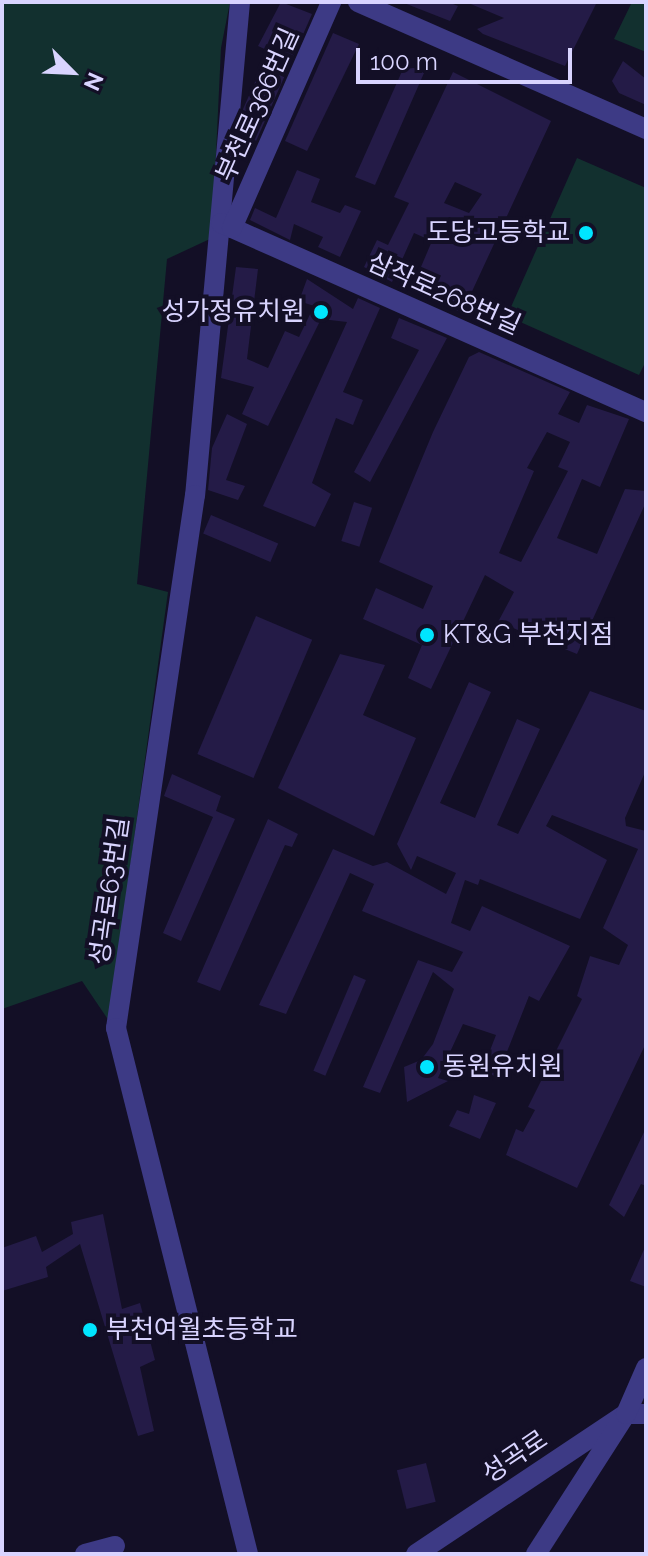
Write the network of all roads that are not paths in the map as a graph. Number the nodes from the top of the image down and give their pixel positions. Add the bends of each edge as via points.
1 (240, 2) edge
2 (331, 2) edge
3 (358, 2) edge
4 (646, 129) edge
5 (227, 225) junction
6 (646, 412) edge
7 (646, 1368) edge
8 (636, 1414) edge
9 (115, 1546) dead end
10 (85, 1554) edge
11 (248, 1554) edge
12 (416, 1554) edge
13 (536, 1554) edge

1 - 5 street, 성곡로63번길
2 - 5 street, 부천로366번길
3 - 4 street
5 - 6 street, 삼작로268번길
5 - 11 street, 성곡로63번길 via 195,495 116,1028
7 - 8 street
8 - 12 street, 성곡로
8 - 13 street
9 - 10 street

